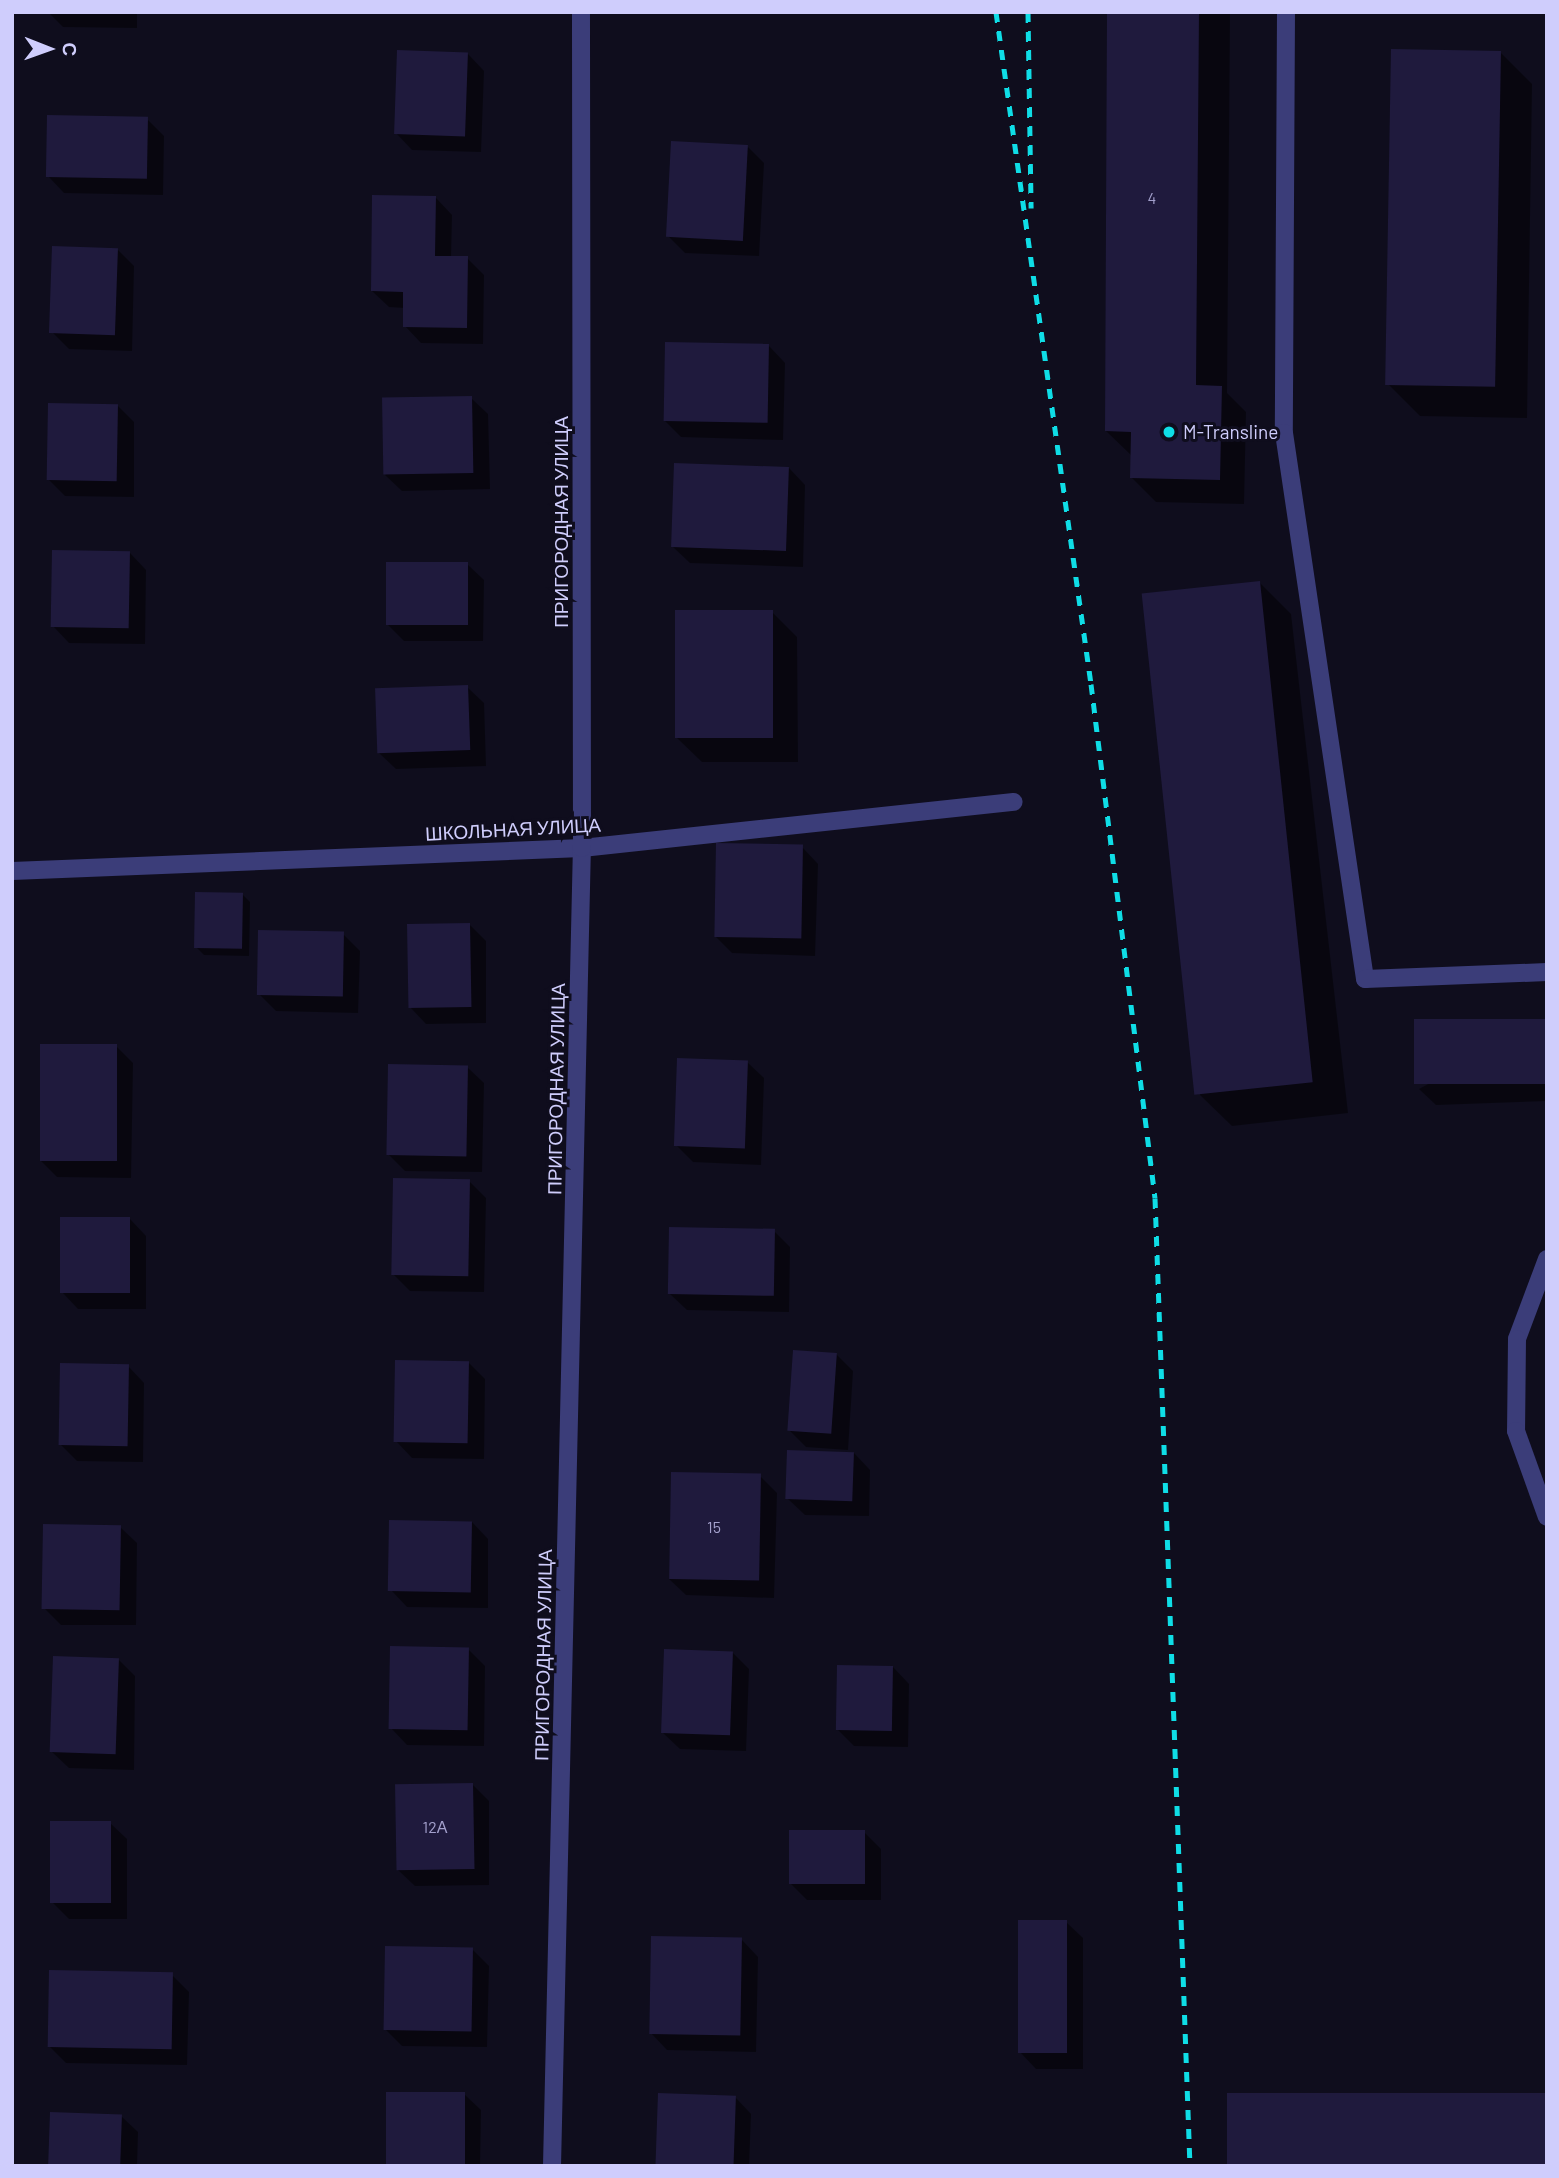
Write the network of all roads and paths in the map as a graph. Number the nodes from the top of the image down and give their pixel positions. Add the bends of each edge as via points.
1 (581, 12) edge
2 (1286, 12) edge
3 (1014, 802) dead end
4 (582, 848) junction
5 (12, 870) edge
6 (1547, 972) edge
7 (1547, 1259) edge
8 (1547, 1517) edge
9 (552, 2166) edge

1 - 4 street, ПРИГОРОДНАЯ УЛИЦА
2 - 6 street via 1284,433 1365,979
3 - 4 street, ШКОЛЬНАЯ УЛИЦА
4 - 5 street, ШКОЛЬНАЯ УЛИЦА
4 - 9 street, ПРИГОРОДНАЯ УЛИЦА
7 - 8 street via 1517,1339 1516,1431

